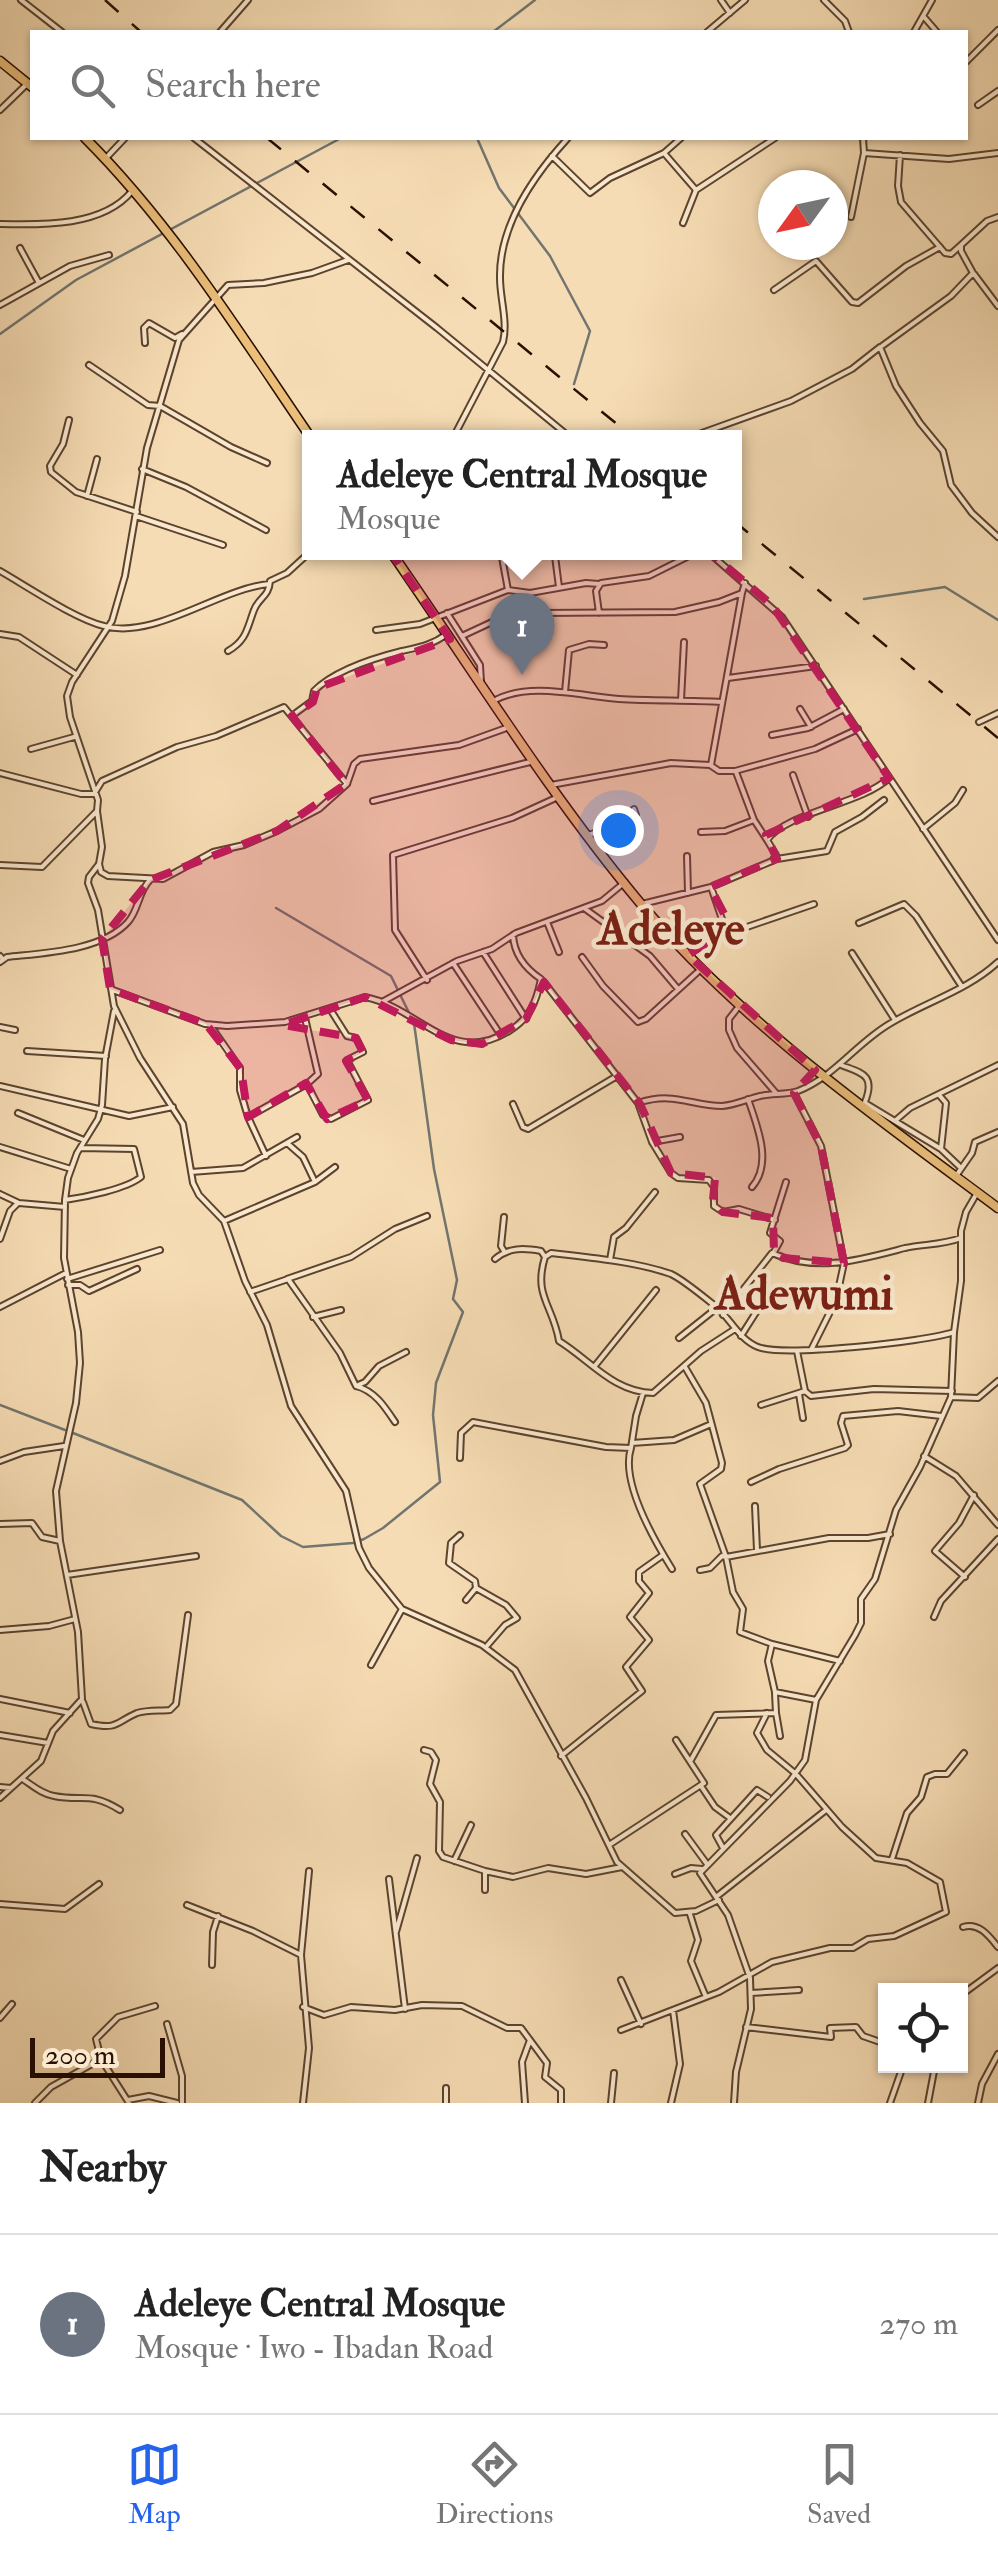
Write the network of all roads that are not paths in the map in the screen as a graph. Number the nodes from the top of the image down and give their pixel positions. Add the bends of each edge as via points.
1 (20, 0) edge
2 (248, 0) edge
3 (721, 0) edge
4 (746, 0) edge
5 (824, 0) edge
6 (932, 0) edge
7 (730, 13) junction
8 (923, 16) junction
9 (59, 30) edge
10 (222, 30) edge
11 (709, 30) edge
12 (847, 30) edge
13 (915, 30) edge
14 (935, 30) edge
15 (998, 30) edge
16 (0, 60) edge
17 (968, 60) edge
18 (30, 86) edge
19 (998, 91) edge
20 (978, 105) dead end
21 (0, 110) edge
22 (87, 140) edge
23 (123, 140) edge
24 (197, 140) edge
25 (566, 140) edge
26 (679, 140) edge
27 (772, 140) edge
28 (863, 140) edge
29 (664, 153) junction
30 (998, 153) edge
31 (864, 154) junction
32 (900, 155) junction
33 (552, 156) junction
34 (106, 158) junction
35 (134, 188) junction
36 (696, 190) junction
37 (851, 216) dead end
38 (998, 216) edge
39 (683, 223) dead end
40 (0, 224) edge
41 (961, 245) junction
42 (20, 248) dead end
43 (940, 248) junction
44 (109, 255) dead end
45 (348, 260) junction
46 (973, 273) junction
47 (39, 284) junction
48 (774, 290) dead end
49 (998, 294) edge
50 (991, 297) junction
51 (216, 301) junction
52 (0, 305) edge
53 (998, 306) edge
54 (182, 334) junction
55 (145, 342) dead end
56 (880, 347) junction
57 (89, 365) dead end
58 (490, 372) junction
59 (160, 406) junction
60 (69, 420) dead end
61 (305, 430) edge
62 (458, 430) edge
63 (561, 430) edge
64 (711, 430) edge
65 (98, 459) dead end
66 (268, 463) dead end
67 (142, 469) junction
68 (87, 496) junction
69 (137, 514) junction
70 (266, 530) dead end
71 (998, 537) edge
72 (223, 545) dead end
73 (302, 560) edge
74 (396, 560) edge
75 (502, 560) edge
76 (556, 560) edge
77 (681, 560) edge
78 (718, 560) edge
79 (0, 572) edge
80 (746, 583) junction
81 (269, 584) junction
82 (599, 584) junction
83 (560, 587) junction
84 (508, 590) junction
85 (742, 593) junction
86 (447, 613) junction
87 (599, 613) junction
88 (434, 616) junction
89 (110, 628) junction
90 (376, 630) dead end
91 (0, 634) edge
92 (447, 634) junction
93 (462, 636) junction
94 (684, 642) dead end
95 (604, 645) dead end
96 (228, 651) dead end
97 (816, 666) junction
98 (77, 675) junction
99 (728, 678) junction
100 (481, 682) junction
101 (565, 692) junction
102 (494, 700) junction
103 (682, 700) junction
104 (722, 702) junction
105 (800, 709) dead end
106 (844, 709) junction
107 (998, 713) edge
108 (292, 716) junction
109 (979, 722) dead end
110 (510, 727) junction
111 (811, 727) junction
112 (858, 728) junction
113 (772, 735) dead end
114 (76, 736) junction
115 (31, 749) dead end
116 (534, 761) junction
117 (710, 765) junction
118 (735, 771) junction
119 (0, 773) edge
120 (793, 775) dead end
121 (889, 778) junction
122 (347, 784) junction
123 (551, 784) junction
124 (963, 790) dead end
125 (94, 794) junction
126 (559, 796) junction
127 (884, 800) dead end
128 (373, 801) dead end
129 (634, 809) dead end
130 (98, 811) junction
131 (808, 817) junction
132 (754, 820) junction
133 (923, 829) junction
134 (701, 832) dead end
135 (588, 835) junction
136 (767, 840) junction
137 (687, 856) dead end
138 (777, 859) junction
139 (100, 864) junction
140 (0, 865) edge
141 (150, 880) junction
142 (624, 882) junction
143 (712, 887) junction
144 (688, 893) junction
145 (642, 904) junction
146 (814, 904) dead end
147 (584, 907) junction
148 (548, 922) junction
149 (859, 922) dead end
150 (731, 928) junction
151 (512, 935) junction
152 (102, 939) junction
153 (998, 940) edge
154 (483, 952) junction
155 (559, 952) dead end
156 (852, 952) dead end
157 (689, 954) junction
158 (1, 958) edge
159 (582, 958) dead end
160 (998, 962) edge
161 (453, 963) junction
162 (702, 968) junction
163 (427, 980) junction
164 (542, 980) junction
165 (962, 986) junction
166 (678, 989) junction
167 (110, 990) junction
168 (382, 1002) junction
169 (740, 1004) junction
170 (114, 1006) junction
171 (330, 1009) junction
172 (305, 1018) junction
173 (526, 1019) junction
174 (895, 1020) junction
175 (210, 1025) junction
176 (0, 1027) edge
177 (15, 1030) dead end
178 (501, 1036) junction
179 (26, 1051) dead end
180 (106, 1056) junction
181 (841, 1064) junction
182 (998, 1065) edge
183 (815, 1070) junction
184 (617, 1076) junction
185 (825, 1078) junction
186 (307, 1084) junction
187 (810, 1085) junction
188 (0, 1086) edge
189 (794, 1092) junction
190 (776, 1093) junction
191 (938, 1095) junction
192 (748, 1099) junction
193 (638, 1103) junction
194 (513, 1104) dead end
195 (864, 1105) junction
196 (173, 1107) junction
197 (100, 1110) junction
198 (18, 1114) dead end
199 (248, 1117) junction
200 (896, 1120) junction
201 (998, 1132) edge
202 (680, 1136) dead end
203 (297, 1137) dead end
204 (84, 1140) junction
205 (287, 1142) junction
206 (652, 1142) junction
207 (0, 1147) edge
208 (81, 1148) junction
209 (941, 1150) junction
210 (266, 1156) junction
211 (336, 1167) dead end
212 (71, 1168) junction
213 (958, 1171) junction
214 (191, 1172) junction
215 (315, 1182) junction
216 (786, 1182) dead end
217 (752, 1186) dead end
218 (655, 1192) dead end
219 (977, 1192) junction
220 (0, 1194) edge
221 (19, 1203) junction
222 (65, 1204) junction
223 (998, 1208) edge
224 (426, 1216) dead end
225 (504, 1217) dead end
226 (775, 1220) junction
227 (224, 1221) junction
228 (961, 1238) junction
229 (0, 1239) edge
230 (160, 1250) dead end
231 (504, 1251) junction
232 (774, 1252) junction
233 (545, 1257) junction
234 (495, 1259) dead end
235 (610, 1260) junction
236 (844, 1263) junction
237 (137, 1269) dead end
238 (67, 1279) junction
239 (656, 1290) dead end
240 (250, 1292) junction
241 (767, 1294) dead end
242 (0, 1307) edge
243 (718, 1308) junction
244 (342, 1310) dead end
245 (723, 1315) junction
246 (313, 1316) junction
247 (735, 1329) junction
248 (954, 1332) junction
249 (741, 1336) junction
250 (679, 1338) dead end
251 (797, 1350) junction
252 (811, 1350) junction
253 (406, 1352) dead end
254 (594, 1367) junction
255 (685, 1367) junction
256 (998, 1381) edge
257 (356, 1386) junction
258 (802, 1392) junction
259 (643, 1393) junction
260 (952, 1394) junction
261 (761, 1406) dead end
262 (941, 1416) junction
263 (803, 1418) dead end
264 (395, 1422) dead end
265 (711, 1424) junction
266 (64, 1446) junction
267 (632, 1446) junction
268 (924, 1456) junction
269 (460, 1458) dead end
270 (0, 1461) edge
271 (751, 1482) dead end
272 (974, 1494) junction
273 (756, 1506) dead end
274 (0, 1524) edge
275 (998, 1525) edge
276 (890, 1534) junction
277 (460, 1535) dead end
278 (998, 1539) edge
279 (60, 1542) junction
280 (758, 1550) junction
281 (196, 1556) dead end
282 (663, 1556) junction
283 (726, 1557) junction
284 (672, 1569) dead end
285 (700, 1570) dead end
286 (67, 1575) junction
287 (965, 1577) junction
288 (476, 1588) junction
289 (466, 1600) dead end
290 (402, 1609) junction
291 (188, 1615) dead end
292 (934, 1617) dead end
293 (75, 1619) junction
294 (0, 1630) edge
295 (772, 1644) junction
296 (486, 1647) junction
297 (841, 1662) junction
298 (371, 1665) dead end
299 (775, 1692) junction
300 (0, 1699) edge
301 (82, 1699) junction
302 (816, 1700) junction
303 (70, 1713) junction
304 (767, 1713) junction
305 (776, 1713) junction
306 (0, 1735) edge
307 (780, 1736) dead end
308 (676, 1740) dead end
309 (48, 1742) junction
310 (424, 1750) dead end
311 (964, 1753) dead end
312 (561, 1756) junction
313 (690, 1762) junction
314 (796, 1774) junction
315 (24, 1780) junction
316 (701, 1786) junction
317 (0, 1787) edge
318 (11, 1788) junction
319 (0, 1798) edge
320 (770, 1799) junction
321 (827, 1809) junction
322 (120, 1810) dead end
323 (730, 1818) junction
324 (471, 1825) dead end
325 (685, 1834) dead end
326 (609, 1845) junction
327 (724, 1848) junction
328 (417, 1858) dead end
329 (892, 1859) junction
330 (454, 1862) junction
331 (622, 1867) junction
332 (704, 1867) junction
333 (309, 1871) dead end
334 (485, 1871) junction
335 (675, 1874) dead end
336 (389, 1879) dead end
337 (99, 1884) dead end
338 (485, 1890) dead end
339 (718, 1899) junction
340 (0, 1904) edge
341 (188, 1905) dead end
342 (689, 1912) junction
343 (218, 1916) junction
344 (963, 1927) dead end
345 (395, 1936) junction
346 (998, 1947) edge
347 (300, 1956) junction
348 (212, 1966) dead end
349 (998, 1968) edge
350 (749, 1973) junction
351 (621, 1980) dead end
352 (799, 1990) dead end
353 (968, 1990) edge
354 (750, 1993) junction
355 (706, 1997) junction
356 (12, 2004) dead end
357 (156, 2006) dead end
358 (303, 2007) junction
359 (406, 2008) junction
360 (673, 2010) junction
361 (0, 2018) edge
362 (167, 2024) dead end
363 (641, 2024) junction
364 (746, 2027) junction
365 (621, 2030) dead end
366 (530, 2040) junction
367 (878, 2041) edge
368 (998, 2054) edge
369 (102, 2059) junction
370 (614, 2073) dead end
371 (901, 2073) edge
372 (934, 2073) edge
373 (446, 2088) dead end
374 (128, 2101) edge
375 (35, 2103) edge
376 (180, 2103) edge
377 (303, 2103) edge
378 (446, 2103) edge
379 (526, 2103) edge
380 (561, 2103) edge
381 (612, 2103) edge
382 (671, 2103) edge
383 (734, 2103) edge
384 (890, 2103) edge
385 (928, 2103) edge
386 (978, 2103) edge

1 - 9 street
2 - 10 street
3 - 7 street
4 - 7 street
5 - 12 street
6 - 8 street
7 - 11 street
8 - 13 street
8 - 14 street
15 - 17 street
16 - 18 main road
18 - 21 street
19 - 20 street
22 - 34 main road
23 - 34 street
24 - 45 street
25 - 33 street
26 - 29 street
27 - 36 street
28 - 31 street
29 - 33 street via 590,193
29 - 36 street
30 - 32 street via 962,159
31 - 32 street
31 - 37 street
32 - 43 street via 901,202
33 - 58 street via 515,214 502,252 506,332
34 - 35 main road
35 - 40 street via 105,210 72,221
35 - 51 main road
36 - 39 street
38 - 41 street
41 - 43 street via 949,255
41 - 46 street
42 - 47 street
43 - 48 street via 858,303 816,261
44 - 47 street
45 - 51 street via 264,283 228,285
45 - 58 street
46 - 50 street
46 - 56 street
47 - 52 street
49 - 50 street
50 - 53 street
51 - 54 street
51 - 61 main road
54 - 55 street via 165,335 149,322
54 - 59 street
56 - 64 street via 785,404
56 - 71 street via 896,386 943,451 951,485
57 - 59 street via 148,405
58 - 62 street
58 - 63 street
59 - 66 street
59 - 67 street
60 - 68 street via 50,470
65 - 68 street
67 - 69 street
67 - 70 street
68 - 69 street
69 - 72 street
69 - 89 street
73 - 81 street
74 - 88 main road
75 - 84 street
76 - 83 street
77 - 82 street via 649,576
78 - 80 street
79 - 89 street
80 - 85 street
80 - 97 street via 782,616
81 - 89 street via 150,624
81 - 96 street via 243,640
82 - 83 street
82 - 87 street
83 - 84 street
84 - 86 street
85 - 87 street via 676,612
85 - 99 street
86 - 88 street
86 - 93 street
87 - 93 street via 506,616
88 - 90 street
88 - 92 main road
89 - 98 street
91 - 98 street via 19,637
92 - 100 main road
92 - 108 street via 330,679
93 - 100 street via 480,665
94 - 103 street
95 - 101 street via 569,650
97 - 99 street
97 - 106 street
98 - 114 street via 67,703
99 - 104 street
100 - 102 main road
101 - 102 street
101 - 103 street
102 - 110 main road
103 - 104 street
104 - 117 street
105 - 111 street
106 - 111 street
106 - 112 street
107 - 109 street
108 - 122 street
108 - 125 street via 281,708 178,747 102,781
110 - 116 main road
110 - 122 street via 459,745 360,758
111 - 113 street
112 - 118 street via 784,760
112 - 121 street
114 - 115 street
114 - 125 street
116 - 123 main road
116 - 128 street
117 - 118 street
117 - 123 street via 665,763
118 - 132 street
119 - 125 street
120 - 131 street
121 - 131 street
121 - 133 street
122 - 141 street via 320,809 277,831
123 - 126 main road
124 - 133 street
125 - 130 street
126 - 135 main road
126 - 163 street via 393,855 395,930
127 - 138 street via 834,834 827,851
129 - 135 street via 632,821
130 - 139 street
130 - 140 street via 42,868
131 - 136 street
132 - 134 street
132 - 136 street
133 - 153 street
135 - 142 main road
136 - 138 street
137 - 144 street
138 - 143 street
139 - 141 street via 103,874
139 - 152 street via 88,884
141 - 152 street via 127,924
142 - 145 main road
142 - 147 street
143 - 144 street
143 - 150 street
144 - 145 street
145 - 157 main road
146 - 150 street
147 - 148 street
147 - 166 street via 650,956
148 - 151 street
148 - 155 street
149 - 165 street via 904,904
150 - 157 street
151 - 154 street
151 - 164 street
152 - 158 street
152 - 167 street
154 - 161 street
154 - 173 street
156 - 174 street
157 - 162 main road
159 - 166 street via 638,1022
160 - 165 street
161 - 163 street
161 - 178 street
162 - 166 street
162 - 169 main road
163 - 168 street
164 - 173 street
164 - 184 street
165 - 174 street
167 - 170 street
167 - 175 street
168 - 171 street via 360,998
168 - 178 street via 456,1042 482,1044
169 - 183 main road
169 - 190 street via 729,1019 731,1038
170 - 180 street
170 - 196 street
171 - 172 street
171 - 186 street via 363,1052 348,1060 368,1100 328,1119
172 - 175 street
172 - 186 street via 318,1074
173 - 178 street
174 - 181 street
175 - 199 street via 240,1068
176 - 177 street
179 - 180 street
180 - 197 street
181 - 185 street
181 - 195 street via 867,1080
182 - 191 street
183 - 185 main road
183 - 187 street
184 - 193 street
184 - 194 street via 528,1129
185 - 187 street
185 - 195 main road
186 - 199 street
187 - 189 street
188 - 197 street
189 - 190 street
189 - 236 street via 822,1146
190 - 192 street
191 - 200 street
191 - 209 street via 946,1103
192 - 193 street via 724,1106 686,1098
192 - 217 street via 762,1154
193 - 206 street
195 - 200 street
195 - 213 main road
196 - 197 street via 128,1116
196 - 214 street via 183,1124
197 - 204 street
198 - 204 street
199 - 210 street
200 - 209 street
201 - 213 street via 974,1142
202 - 206 street
203 - 205 street
204 - 208 street
205 - 210 street
205 - 215 street
206 - 226 street via 678,1178 709,1180 714,1206 723,1212
207 - 212 street
208 - 212 street
208 - 222 street via 134,1149 141,1177
209 - 213 street
210 - 214 street via 243,1168
211 - 215 street
212 - 222 street
213 - 219 main road
214 - 227 street via 199,1195
215 - 227 street
216 - 226 street
218 - 235 street via 614,1237
219 - 223 main road
219 - 228 street
220 - 221 street
221 - 222 street
221 - 229 street
222 - 238 street
224 - 240 street via 351,1258
225 - 231 street
226 - 232 street via 770,1233 780,1241
227 - 240 street
228 - 236 street
228 - 248 street
230 - 238 street
231 - 233 street via 530,1249
231 - 234 street
232 - 236 street via 810,1264
232 - 245 street
233 - 235 street
233 - 254 street via 539,1282 558,1339
235 - 243 street via 672,1274
236 - 252 street via 836,1300
237 - 238 street via 89,1291
238 - 242 street
238 - 266 street via 80,1362
239 - 254 street
240 - 246 street via 288,1280
240 - 290 street via 292,1406 346,1491 357,1542
241 - 249 street
243 - 245 street
243 - 250 street
244 - 246 street
245 - 247 street
246 - 257 street
247 - 249 street
247 - 255 street
248 - 252 street
248 - 260 street
249 - 251 street via 760,1348
251 - 252 street
251 - 258 street
253 - 257 street
254 - 259 street via 612,1383
255 - 259 street via 653,1393
255 - 265 street
256 - 260 street via 978,1398
257 - 264 street via 380,1401
258 - 260 street via 900,1388
258 - 261 street
258 - 263 street
259 - 267 street
260 - 262 street
262 - 268 street
262 - 271 street via 898,1410 843,1416 846,1448
265 - 267 street via 674,1440
265 - 283 street via 722,1466 700,1484
266 - 270 street
266 - 279 street via 56,1491
267 - 269 street via 473,1422 461,1432
267 - 282 street via 636,1501
268 - 272 street
268 - 276 street
272 - 275 street
272 - 287 street via 935,1551
273 - 280 street
274 - 279 street via 32,1523 42,1537
276 - 280 street
276 - 297 street
277 - 288 street via 449,1563
278 - 287 street
279 - 286 street
280 - 283 street
281 - 286 street
282 - 284 street
282 - 312 street via 639,1572 649,1593 630,1617 649,1640 626,1667 642,1692
283 - 285 street
283 - 295 street via 743,1609 740,1632
286 - 293 street
287 - 292 street
288 - 289 street
288 - 296 street via 517,1618
290 - 296 street
290 - 298 street
291 - 301 street via 170,1710 138,1713 105,1727 92,1724
293 - 294 street
293 - 301 street
295 - 297 street
295 - 299 street via 768,1661
296 - 312 street via 515,1670
297 - 302 street
299 - 302 street
299 - 305 street
300 - 303 street
301 - 303 street
302 - 314 street
303 - 309 street
304 - 305 street
304 - 313 street via 716,1715
304 - 314 street via 758,1736
305 - 307 street
306 - 309 street
308 - 313 street
309 - 315 street
310 - 330 street via 436,1760 430,1784 440,1802 439,1851
311 - 329 street via 948,1774 927,1777
312 - 326 street
313 - 316 street
314 - 320 street
314 - 321 street
315 - 318 street
315 - 322 street via 56,1797 101,1798
316 - 323 street
316 - 326 street
317 - 318 street
318 - 319 street
320 - 323 street via 757,1790
320 - 327 street
321 - 329 street via 876,1858
321 - 339 street
323 - 327 street via 716,1835
324 - 330 street
325 - 332 street
326 - 331 street
327 - 332 street
328 - 345 street
329 - 350 street via 940,1882 946,1912 894,1936
330 - 334 street
331 - 334 street via 586,1874 548,1868 513,1878
331 - 342 street via 668,1910
332 - 335 street
332 - 339 street via 701,1876
333 - 347 street
334 - 338 street
336 - 345 street
337 - 340 street via 65,1908
339 - 342 street
339 - 350 street
341 - 343 street
342 - 355 street via 698,1940 692,1965
343 - 347 street
343 - 348 street
344 - 346 street via 981,1929
345 - 359 street
347 - 358 street
349 - 353 street
350 - 354 street
350 - 355 street
351 - 363 street
352 - 354 street
354 - 364 street
355 - 360 street
356 - 361 street
357 - 369 street via 110,2022 96,2039
358 - 359 street via 324,2015 350,2006
358 - 377 street via 309,2048
359 - 366 street via 462,2006 521,2028
360 - 363 street
360 - 382 street via 680,2064
362 - 376 street via 182,2076
363 - 365 street
364 - 367 street via 830,2038 830,2028 856,2027
364 - 383 street
366 - 379 street via 522,2062
366 - 380 street via 547,2062 545,2077 562,2090
368 - 386 street
369 - 374 street
369 - 375 street
370 - 381 street
371 - 384 street
372 - 385 street
373 - 378 street
374 - 376 street via 149,2096

